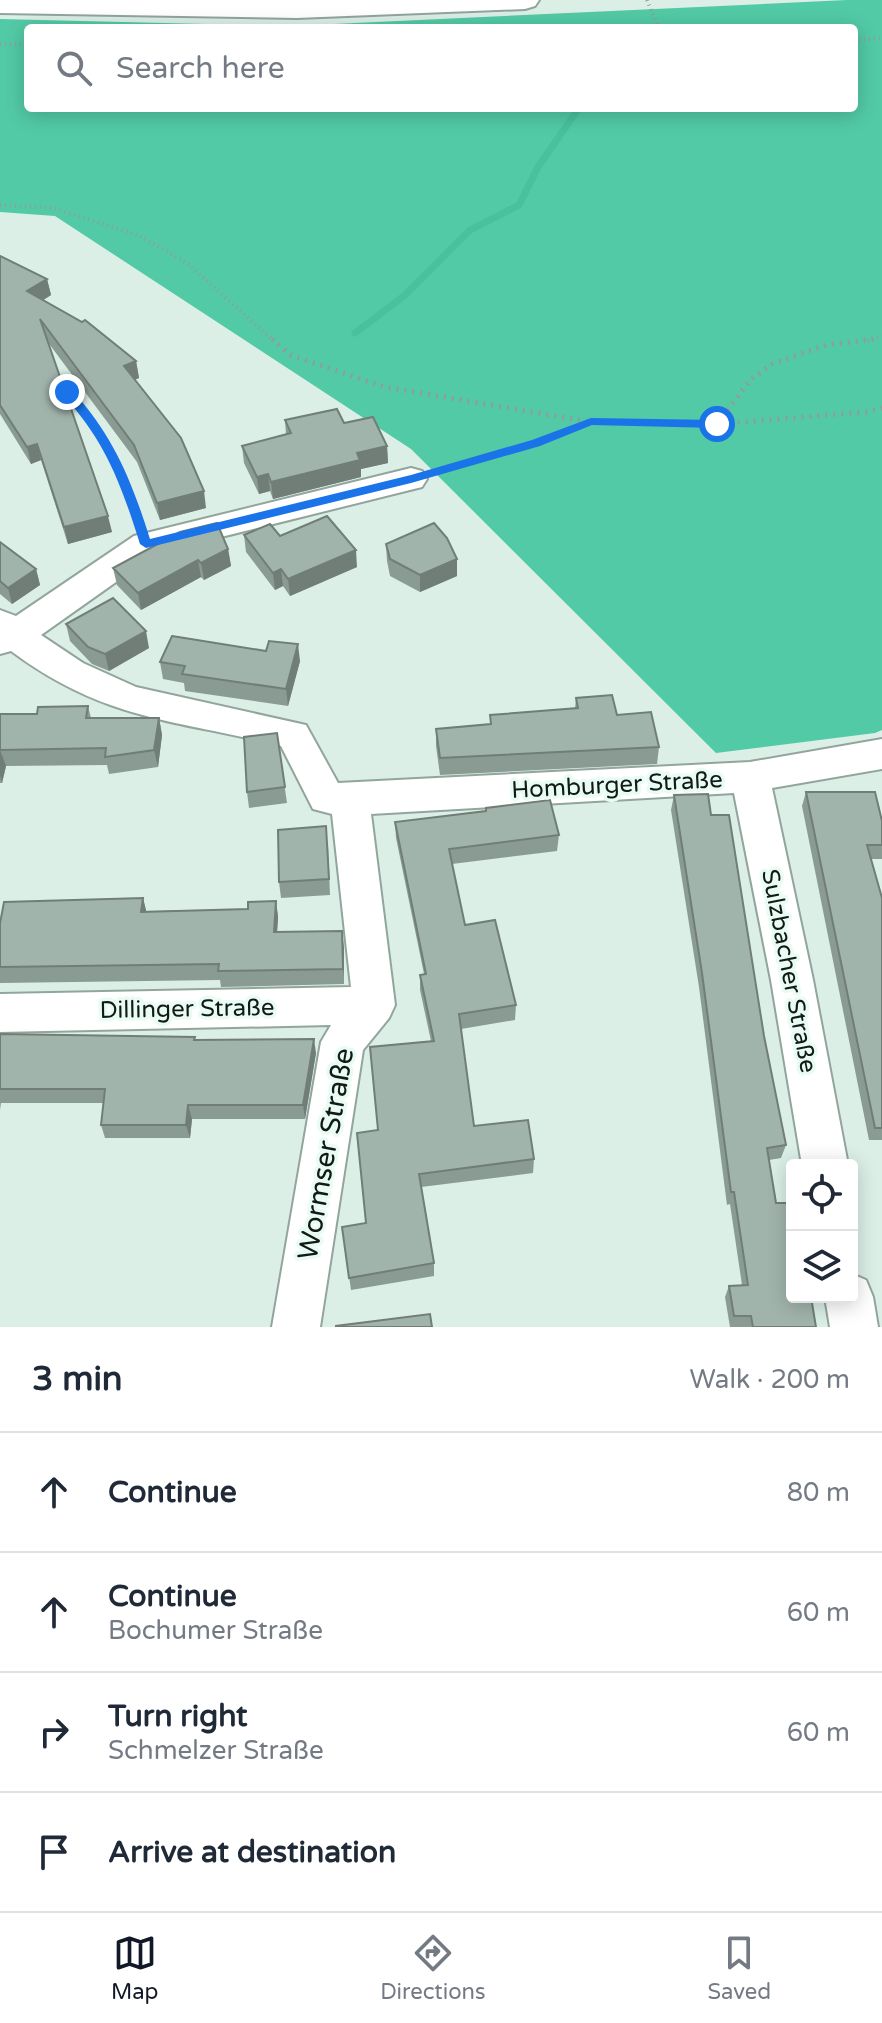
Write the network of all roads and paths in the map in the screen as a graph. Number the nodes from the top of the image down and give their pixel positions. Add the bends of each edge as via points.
1 (525, 0) edge
2 (647, 0) edge
3 (0, 4) edge
4 (658, 24) edge
5 (882, 38) edge
6 (858, 40) edge
7 (0, 44) edge
8 (24, 45) edge
9 (0, 205) edge
10 (882, 335) edge
11 (57, 384) edge
12 (882, 408) edge
13 (591, 422) junction
14 (717, 424) junction
15 (411, 479) joint
16 (146, 544) junction
17 (5, 633) edge
18 (882, 754) edge
19 (750, 777) junction
20 (350, 800) junction
21 (374, 1005) junction
22 (0, 1013) edge
23 (824, 1159) edge
24 (850, 1303) edge
25 (296, 1327) edge
26 (854, 1327) edge

1 - 3 main road via 297,9
2 - 4 path
5 - 6 path
7 - 8 path
9 - 13 path via 53,208 140,236 187,263 290,355 385,387
10 - 14 path via 826,345 772,364 750,380
11 - 16 path via 93,421 110,448
12 - 14 path
13 - 14 path
13 - 15 path
15 - 16 street
16 - 17 street
17 - 20 street via 114,693 147,705 293,735 327,798
18 - 19 street, Homburger Straße
19 - 20 street, Homburger Straße
19 - 23 street, Sulzbacher Straße
20 - 21 street
21 - 22 street, Dillinger Straße
21 - 25 street, Wormser Straße via 343,1042
24 - 26 street

